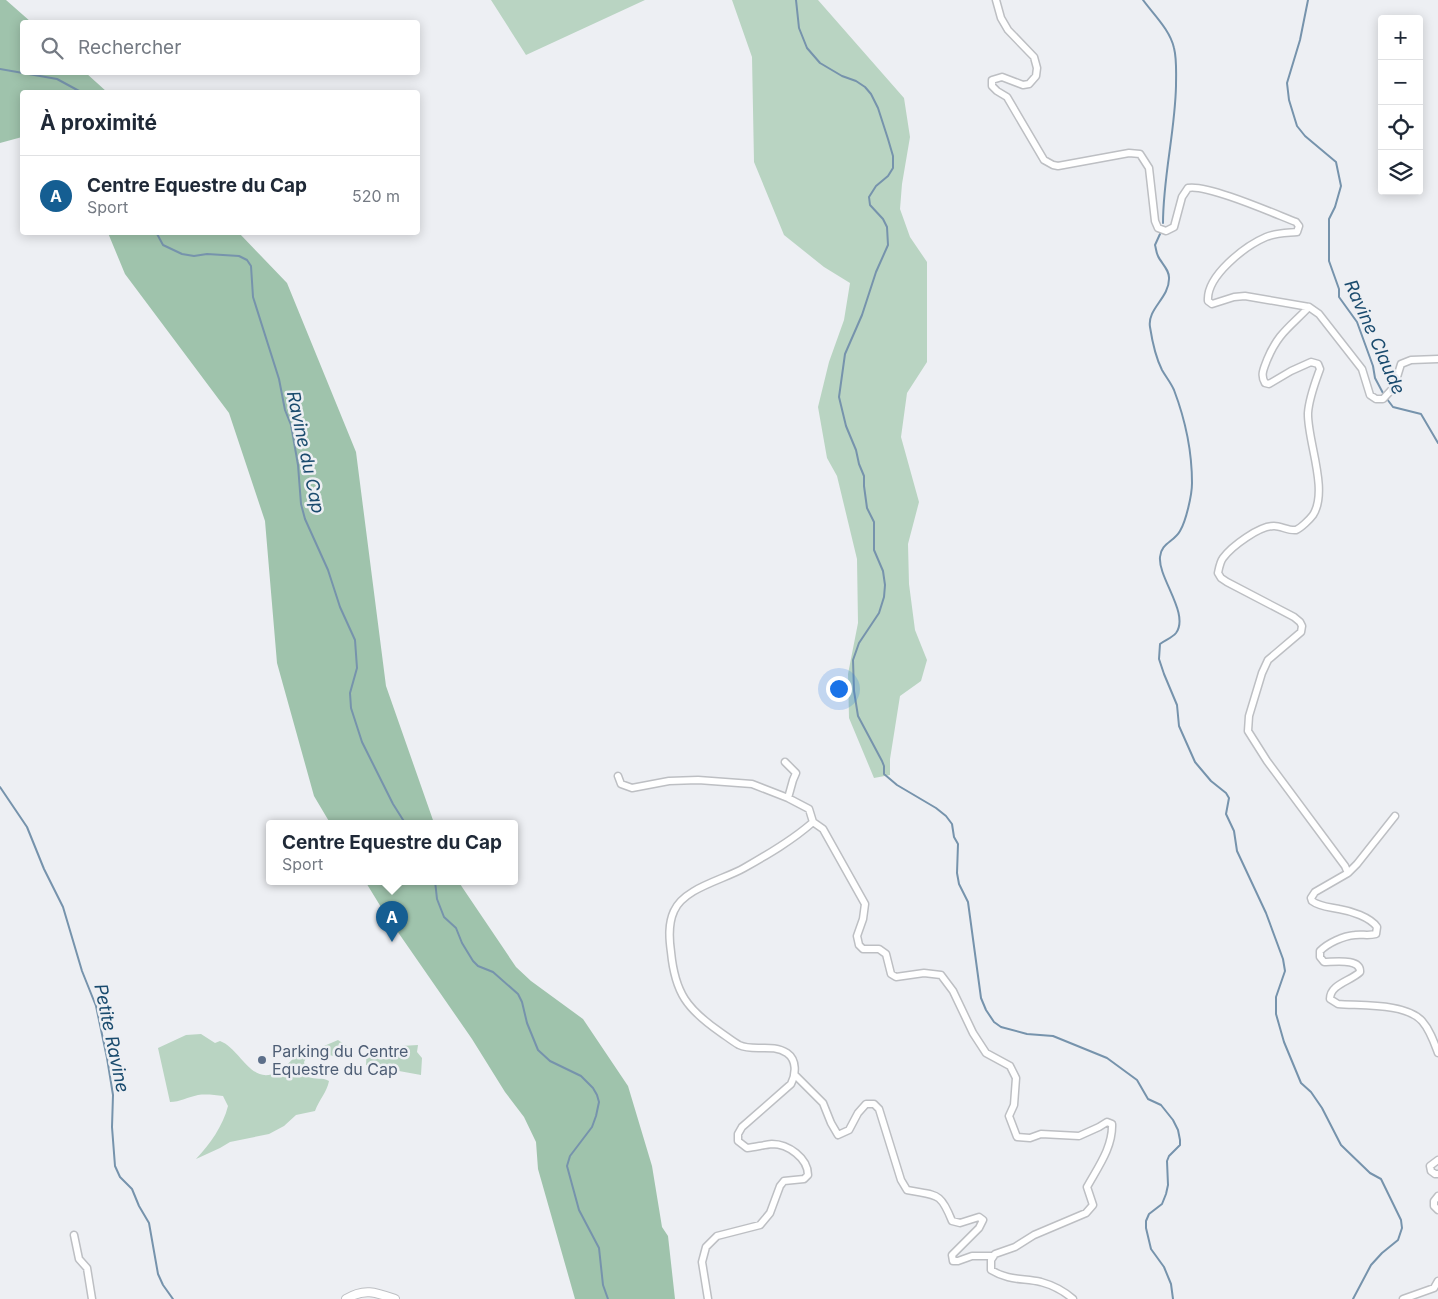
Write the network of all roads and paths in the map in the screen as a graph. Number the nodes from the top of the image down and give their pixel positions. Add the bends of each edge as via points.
1 (996, 0) edge
2 (1309, 307) junction
3 (1438, 360) edge
4 (785, 762) dead end
5 (618, 776) dead end
6 (788, 798) junction
7 (1395, 816) dead end
8 (813, 822) junction
9 (1348, 873) junction
10 (1438, 1053) edge
11 (796, 1075) junction
12 (1438, 1160) edge
13 (1438, 1174) edge
14 (1438, 1196) edge
15 (1438, 1210) edge
16 (74, 1235) dead end
17 (993, 1256) junction
18 (1438, 1281) edge
19 (92, 1299) edge
20 (346, 1299) edge
21 (395, 1299) edge
22 (708, 1299) edge
23 (1073, 1299) edge
24 (1403, 1299) edge

1 - 2 street via 1008,30 1034,57 1037,68 1036,76 1029,84 1002,77 992,80 992,86 1007,97 1044,160 1058,166 1129,153 1140,154 1149,168 1155,221 1158,228 1166,231 1174,227 1182,197 1188,188 1194,187 1296,222 1299,226 1297,232 1266,237 1229,261 1207,297 1212,304 1245,296
2 - 3 street via 1362,369 1370,395 1376,399 1383,399 1394,387 1401,364
2 - 9 street via 1273,345 1262,378 1269,384 1311,362 1318,364 1320,369 1308,412 1318,490 1313,515 1295,530 1274,526 1253,533 1223,558 1218,573 1227,582 1294,617 1302,626 1301,632 1268,660 1249,716 1248,730
4 - 6 street via 796,773
5 - 6 street via 621,784 632,788 668,781 698,780 752,784
6 - 8 street via 809,809
7 - 9 street
8 - 11 street via 744,868 689,894 674,910 669,938 676,979 694,1011 740,1045 774,1048 788,1054
8 - 17 street via 823,829 865,904 857,936 859,945 863,949 886,954 891,974 896,977 924,973 941,975 986,1053 1010,1066 1016,1078 1014,1105 1009,1116 1017,1137 1030,1138 1041,1134 1079,1136 1106,1122 1112,1124 1110,1144 1087,1187 1093,1205 1086,1213
9 - 10 street via 1315,892 1312,902 1357,915 1374,923 1377,932 1338,940 1320,951 1324,962 1354,963 1361,968 1355,977 1334,988 1330,999 1338,1004 1409,1012 1430,1032
11 - 17 street via 823,1103 838,1135 849,1130 866,1104 874,1104 880,1110 901,1180 908,1190 938,1196 952,1220 960,1222 979,1217 983,1220 952,1255 953,1261 972,1256
11 - 22 street via 782,1094 742,1127 738,1141 747,1148 773,1144 786,1146 800,1157 808,1175 804,1179 784,1181 770,1213 760,1225 716,1236 706,1247 702,1262
12 - 13 street via 1430,1166 1431,1171
14 - 15 street via 1434,1201
16 - 19 street via 79,1259 87,1268
17 - 23 street via 991,1270 998,1274 1042,1282
18 - 24 street via 1434,1288
20 - 21 main road via 366,1291

